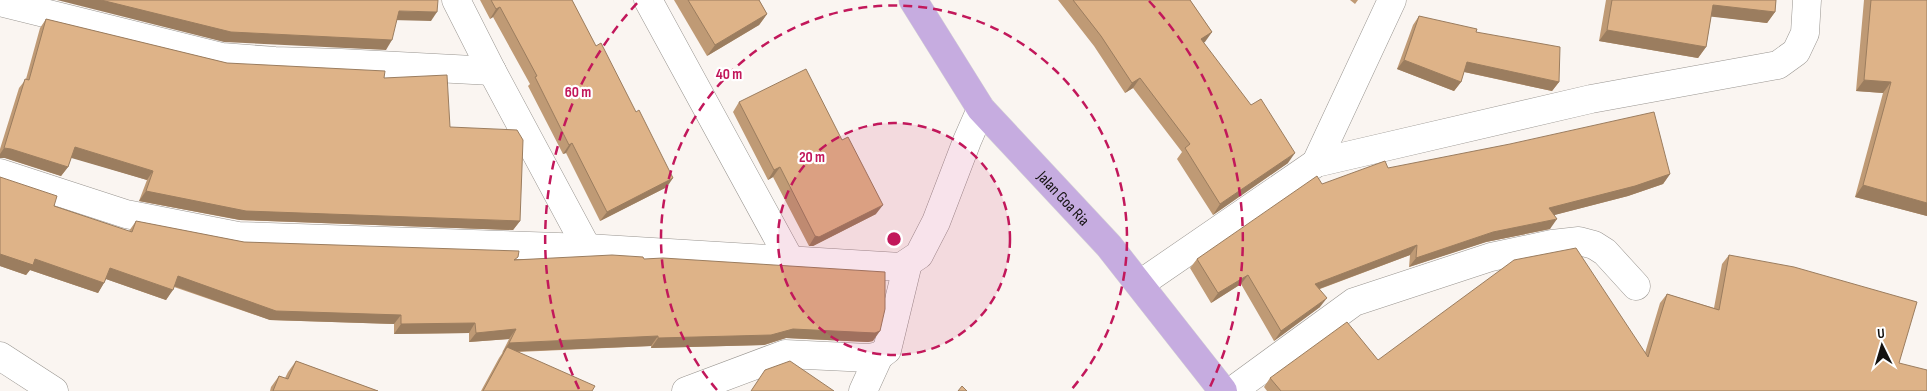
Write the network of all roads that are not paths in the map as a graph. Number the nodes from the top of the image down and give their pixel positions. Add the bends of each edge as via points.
1 (456, 0) edge
2 (648, 0) edge
3 (913, 0) edge
4 (1392, 0) edge
5 (1807, 0) edge
6 (0, 2) edge
7 (492, 71) junction
8 (982, 109) junction
9 (1316, 163) junction
10 (0, 173) edge
11 (587, 248) junction
12 (790, 260) junction
13 (908, 263) junction
14 (1140, 284) junction
15 (1636, 286) dead end
16 (0, 356) edge
17 (879, 356) junction
18 (54, 391) edge
19 (686, 391) edge
20 (863, 391) edge
21 (1223, 391) edge
22 (1232, 391) edge

1 - 7 street
2 - 12 street
3 - 8 main road, Jalan Goa Ria
4 - 9 street
5 - 9 street via 1802,40 1796,52 1778,65 1591,99
6 - 7 street via 222,57
7 - 11 street
8 - 13 street via 936,222 918,255
8 - 14 main road, Jalan Goa Ria
9 - 14 street
10 - 11 street via 126,214 238,236
11 - 12 street
12 - 13 street via 901,267
13 - 17 street via 887,350
14 - 21 main road, Jalan Goa Ria
15 - 22 street via 1605,252 1578,241 1491,257 1354,302
16 - 18 street
17 - 19 street via 785,354
17 - 20 street

